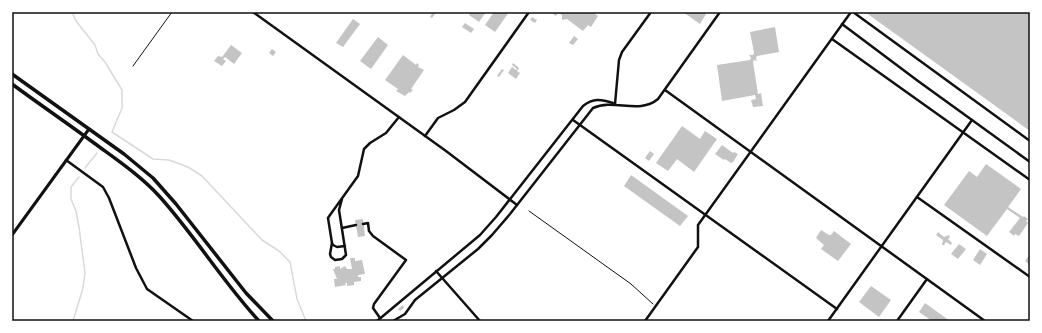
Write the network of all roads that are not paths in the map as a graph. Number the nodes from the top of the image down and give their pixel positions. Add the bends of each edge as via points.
1 (172, 12) edge
2 (253, 12) edge
3 (529, 12) edge
4 (650, 12) edge
5 (720, 12) edge
6 (852, 12) edge
7 (842, 24) junction
8 (832, 39) junction
9 (133, 66) dead end
10 (12, 74) edge
11 (12, 84) edge
12 (665, 90) junction
13 (615, 104) junction
14 (399, 117) junction
15 (572, 120) junction
16 (972, 120) junction
17 (579, 125) junction
18 (89, 129) junction
19 (963, 132) junction
20 (84, 136) junction
21 (425, 136) junction
22 (1030, 141) edge
23 (751, 152) junction
24 (66, 160) junction
25 (1030, 162) edge
26 (1030, 180) edge
27 (917, 197) junction
28 (342, 199) junction
29 (510, 200) junction
30 (517, 205) junction
31 (706, 215) junction
32 (363, 224) dead end
33 (356, 225) dead end
34 (342, 228) junction
35 (12, 235) edge
36 (332, 243) junction
37 (345, 246) junction
38 (881, 246) junction
39 (436, 271) junction
40 (1030, 277) edge
41 (442, 278) junction
42 (927, 279) junction
43 (837, 309) junction
44 (380, 318) junction
45 (193, 321) edge
46 (259, 321) edge
47 (273, 321) edge
48 (377, 321) edge
49 (393, 321) edge
50 (480, 321) edge
51 (645, 321) edge
52 (828, 321) edge
53 (897, 321) edge
54 (985, 321) edge

1 - 9 lane
2 - 14 street
3 - 21 street via 465,102 438,118
4 - 13 street via 622,52
5 - 12 street
6 - 7 street
6 - 22 street
7 - 8 street
7 - 16 street
8 - 19 street
8 - 23 street
10 - 18 main road
11 - 20 main road
12 - 13 street via 658,99 646,106
12 - 23 street
13 - 15 street via 597,99 589,101
13 - 17 street via 593,108
14 - 21 street
14 - 28 street via 386,133 364,149 358,176
15 - 17 street
15 - 29 street
16 - 19 street
16 - 25 street
17 - 30 street
17 - 31 street
18 - 20 street
18 - 47 main road via 124,154 164,189 246,293
19 - 26 street
19 - 27 street
20 - 24 street
20 - 46 main road via 136,174 159,197
21 - 29 street
23 - 31 street
23 - 38 street
24 - 35 street
24 - 45 street via 103,187 146,289
27 - 38 street
27 - 40 street
28 - 34 street via 339,210
28 - 36 street via 328,218
29 - 30 street
29 - 39 street via 480,235
30 - 41 street via 492,235
31 - 43 street
31 - 51 street via 698,225 698,247
32 - 44 street via 368,223 370,234 406,260 374,304 373,308
33 - 34 street
34 - 37 street
36 - 37 street via 336,248
36 - 37 street via 330,254 335,260 344,258
38 - 42 street
38 - 43 street
39 - 41 street
39 - 44 street
41 - 49 street via 415,300 405,314
41 - 50 street
42 - 53 street
42 - 54 street
43 - 52 street
44 - 48 street

